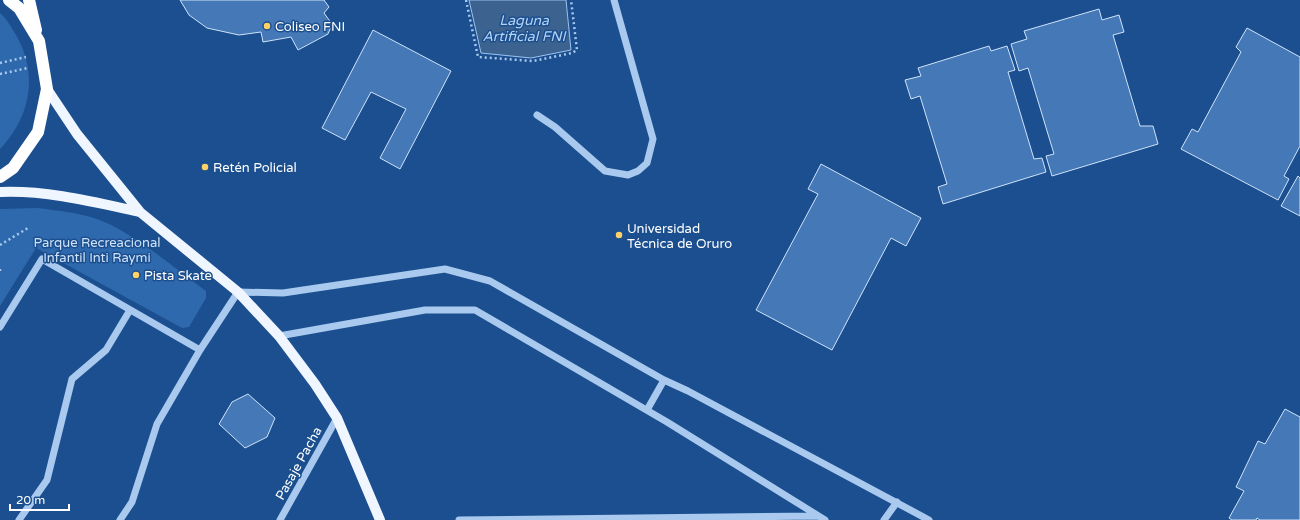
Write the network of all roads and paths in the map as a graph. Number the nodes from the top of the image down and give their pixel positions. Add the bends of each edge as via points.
1 (9, 0) edge
2 (29, 0) edge
3 (466, 0) edge
4 (571, 0) edge
5 (614, 0) edge
6 (39, 41) junction
7 (26, 57) dead end
8 (0, 63) edge
9 (28, 68) dead end
10 (0, 74) edge
11 (47, 89) junction
12 (537, 115) dead end
13 (0, 177) edge
14 (0, 192) edge
15 (140, 212) junction
16 (28, 228) dead end
17 (0, 246) edge
18 (238, 292) junction
19 (130, 310) junction
20 (0, 327) edge
21 (279, 336) junction
22 (200, 350) junction
23 (664, 380) junction
24 (647, 410) junction
25 (336, 418) junction
26 (897, 502) junction
27 (818, 516) junction
28 (19, 520) edge
29 (120, 520) edge
30 (280, 520) edge
31 (380, 520) edge
32 (459, 520) edge
33 (825, 520) edge
34 (884, 520) edge
35 (929, 520) edge

1 - 6 highway via 18,8
2 - 6 highway
3 - 4 path via 478,57 533,62 577,50
5 - 12 street via 653,139 647,163 628,175 605,171 555,127
6 - 11 highway
7 - 8 path
9 - 10 path
11 - 13 highway via 38,132 12,168
11 - 15 main road via 77,134
14 - 15 main road via 33,192
15 - 18 main road
16 - 17 path
18 - 21 main road
18 - 22 street
18 - 23 street via 283,293 445,269 490,281
19 - 20 street via 42,259
19 - 22 street
19 - 28 street via 106,350 72,379 47,480
21 - 24 street via 425,310 475,310
21 - 25 main road via 315,384
22 - 29 street via 157,424 132,502
23 - 24 street
23 - 26 street
24 - 27 street
25 - 30 street, Pasaje Pacha
25 - 31 main road
26 - 34 street
26 - 35 street
27 - 32 street
27 - 33 street

